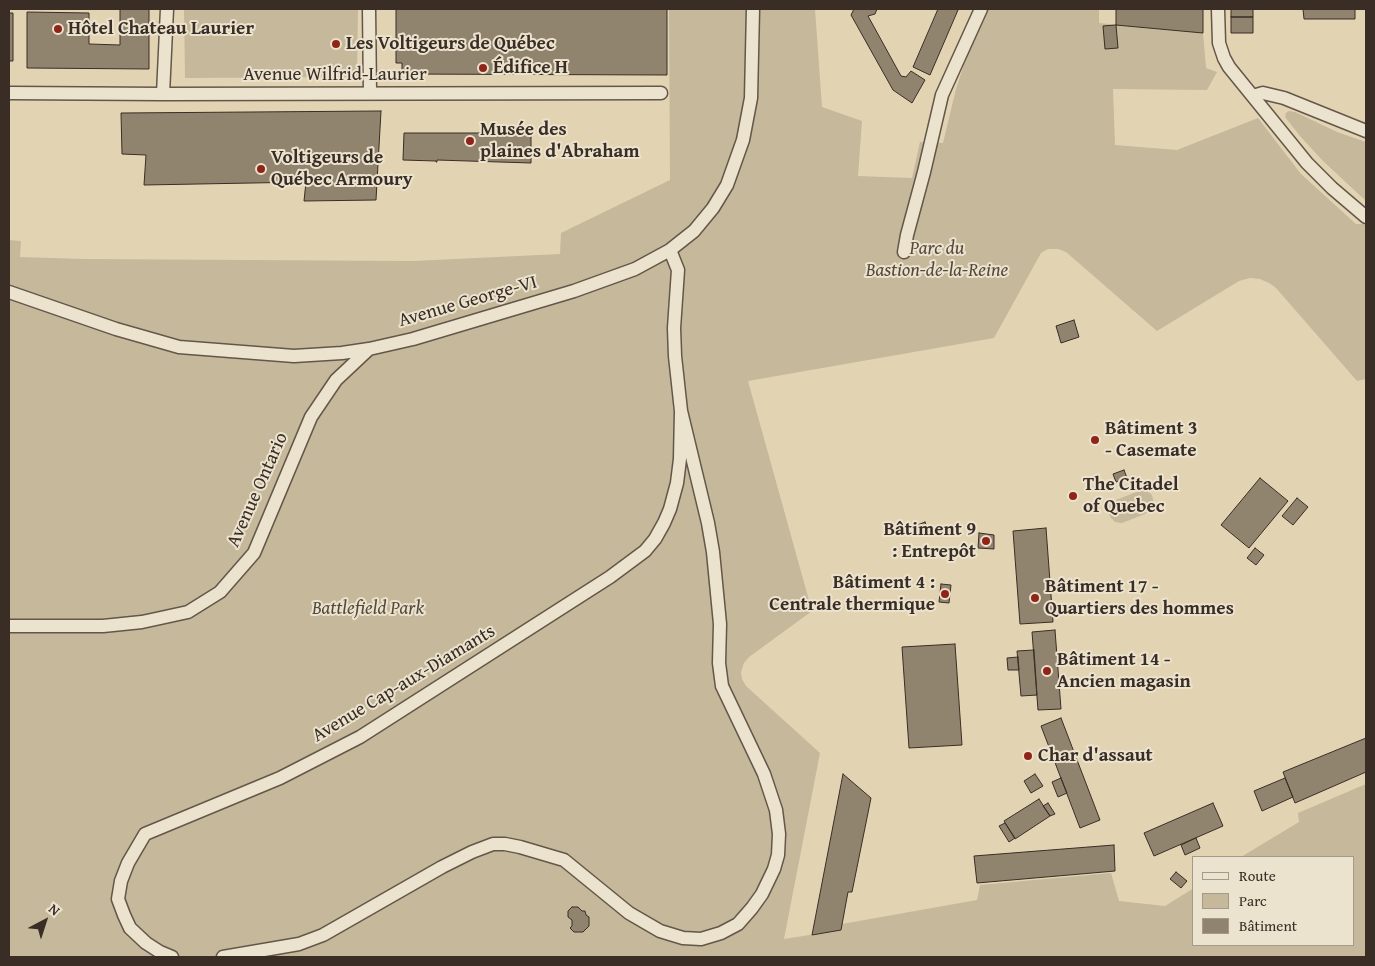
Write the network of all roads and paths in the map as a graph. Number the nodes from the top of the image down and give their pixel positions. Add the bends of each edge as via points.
1 (167, 9) edge
2 (369, 9) edge
3 (753, 9) edge
4 (981, 9) edge
5 (1218, 9) edge
6 (9, 93) edge
7 (661, 93) dead end
8 (163, 94) junction
9 (370, 94) junction
10 (1253, 96) junction
11 (1366, 131) edge
12 (1366, 217) edge
13 (670, 250) junction
14 (904, 252) dead end
15 (9, 292) edge
16 (369, 349) junction
17 (681, 411) junction
18 (9, 626) edge
19 (172, 957) edge
20 (223, 957) edge

1 - 8 street
2 - 9 street
3 - 13 street, Avenue George-VI via 751,98 733,172 713,208 694,231
4 - 14 street via 942,96
5 - 10 street via 1221,51 1229,67
6 - 8 street, Avenue Wilfrid-Laurier
7 - 9 street, Avenue Wilfrid-Laurier
8 - 9 street, Avenue Wilfrid-Laurier
10 - 11 street via 1264,93 1284,98
10 - 12 street via 1332,188
13 - 16 street, Avenue George-VI via 635,269 574,291
13 - 17 street, Avenue Cap-aux-Diamants via 678,270 674,328
15 - 16 street, Avenue George-VI via 179,347 294,356
16 - 18 street, Avenue Ontario via 336,380 311,416 254,553 220,592 188,612 142,622 103,626
17 - 19 street, Avenue Cap-aux-Diamants via 680,459 670,509 655,539 629,564 360,737 280,778 145,834 128,862 118,899 130,928 146,943
17 - 20 street, Avenue Cap-aux-Diamants via 713,552 722,686 764,774 776,810 778,854 766,886 752,908 738,924 721,934 700,939 683,938 660,931 629,913 564,860 520,847 493,844 442,867 324,935 299,944

